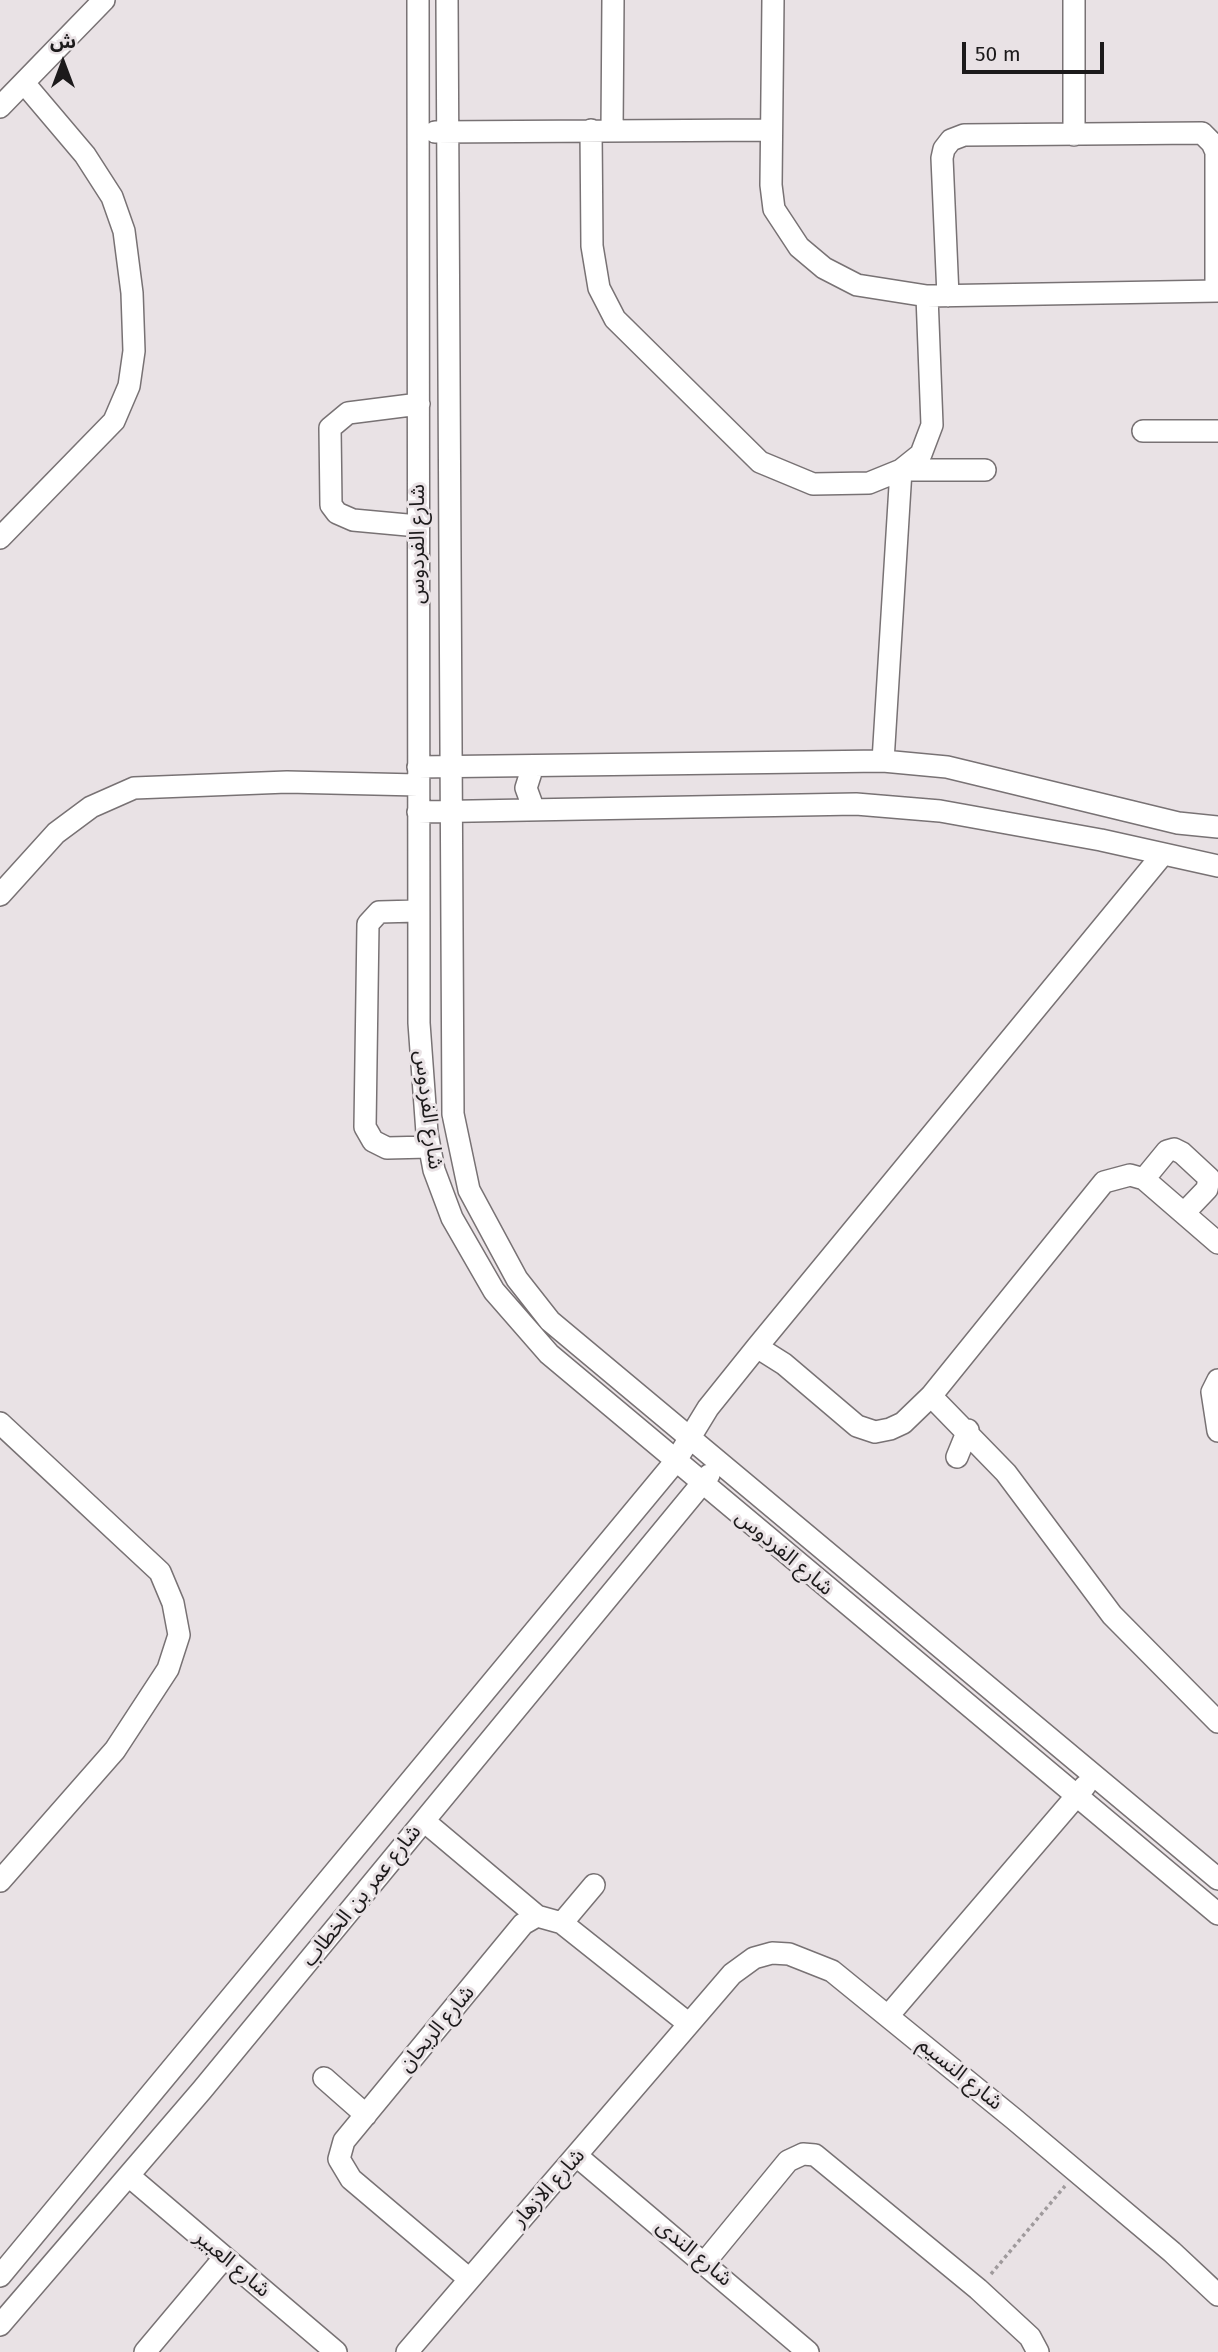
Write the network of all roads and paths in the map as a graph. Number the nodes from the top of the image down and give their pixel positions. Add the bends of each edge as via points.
1 (104, 0) edge
2 (418, 0) edge
3 (447, 0) edge
4 (613, 0) edge
5 (773, 0) edge
6 (1074, 0) edge
7 (24, 83) junction
8 (0, 107) edge
9 (771, 130) junction
10 (602, 131) junction
11 (418, 132) junction
12 (447, 132) junction
13 (1074, 135) junction
14 (1217, 291) edge
15 (938, 296) junction
16 (419, 404) junction
17 (1143, 431) dead end
18 (1218, 431) edge
19 (901, 470) junction
20 (985, 470) dead end
21 (418, 526) junction
22 (0, 538) edge
23 (450, 721) junction
24 (418, 722) junction
25 (883, 761) junction
26 (533, 766) junction
27 (451, 767) junction
28 (418, 776) junction
29 (534, 810) junction
30 (418, 812) junction
31 (451, 812) junction
32 (1218, 827) edge
33 (1163, 854) junction
34 (1218, 866) edge
35 (418, 869) junction
36 (451, 869) junction
37 (0, 895) edge
38 (417, 911) junction
39 (429, 1147) junction
40 (1144, 1179) junction
41 (1185, 1212) junction
42 (1218, 1243) edge
43 (757, 1347) junction
44 (1218, 1380) edge
45 (931, 1396) junction
46 (0, 1423) edge
47 (968, 1430) junction
48 (1218, 1431) edge
49 (690, 1440) junction
50 (957, 1457) dead end
51 (675, 1462) junction
52 (719, 1463) junction
53 (702, 1484) junction
54 (963, 1665) junction
55 (946, 1687) junction
56 (1218, 1723) edge
57 (1094, 1775) junction
58 (1076, 1796) junction
59 (424, 1821) junction
60 (1218, 1878) edge
61 (0, 1881) edge
62 (594, 1885) dead end
63 (1218, 1914) edge
64 (537, 1916) junction
65 (562, 1923) junction
66 (241, 1987) junction
67 (269, 2009) junction
68 (888, 2015) junction
69 (690, 2024) junction
70 (324, 2078) dead end
71 (366, 2115) junction
72 (578, 2157) junction
73 (1077, 2171) junction
74 (129, 2176) junction
75 (224, 2258) junction
76 (705, 2262) junction
77 (0, 2276) edge
78 (468, 2278) junction
79 (978, 2289) junction
80 (1218, 2295) edge
81 (0, 2326) edge
82 (796, 2348) edge
83 (145, 2352) edge
84 (336, 2352) edge
85 (407, 2352) edge
86 (1038, 2352) edge

1 - 7 street
2 - 11 street, شارع الفردوس
3 - 12 street, شارع الفردوس
4 - 10 street
5 - 9 street
6 - 13 street
7 - 8 street
7 - 22 street via 85,155 113,197 124,231 134,351 129,386 114,421
9 - 10 street
9 - 15 street via 774,209 799,247 824,268 857,285
10 - 12 street
10 - 19 street via 592,246 599,288 615,319 636,343 769,467 813,484 869,483
11 - 12 street
11 - 16 street, شارع الفردوس
12 - 23 street, شارع الفردوس
13 - 14 street via 1202,133 1212,143 1216,152
13 - 15 street via 964,135 951,140 942,158
14 - 15 street
15 - 19 street via 932,425 921,454
16 - 21 street, شارع الفردوس
16 - 21 street via 348,412 330,428 331,505 337,513 353,520
17 - 18 street
19 - 20 street
19 - 25 street
21 - 24 street, شارع الفردوس
23 - 24 street
23 - 27 street, شارع الفردوس
24 - 28 street, شارع الفردوس
25 - 26 street
25 - 32 street via 947,767 1178,823
26 - 27 street
26 - 29 street via 526,788
27 - 28 street
27 - 31 street, شارع الفردوس
28 - 30 street, شارع الفردوس
28 - 37 street via 134,788 91,807 56,833
29 - 31 street
29 - 33 street via 856,804 940,811
30 - 31 street
30 - 35 street, شارع الفردوس
31 - 36 street, شارع الفردوس
33 - 34 street
33 - 43 street, شارع عمر بن الخطاب
35 - 36 street
35 - 38 street, شارع الفردوس
36 - 49 street, شارع الفردوس via 453,1114 470,1191 517,1279 550,1321
38 - 39 street, شارع الفردوس via 422,1086
38 - 39 street via 379,912 368,924 365,1127 373,1140 387,1148
39 - 51 street, شارع الفردوس via 452,1217 494,1291 549,1354
40 - 41 street
40 - 41 street via 1167,1151 1182,1153 1209,1178 1207,1189
40 - 45 street via 1130,1175 1104,1182
41 - 42 street
43 - 45 street via 784,1364 842,1416 875,1432 903,1423
43 - 49 street, شارع عمر بن الخطاب via 708,1408
44 - 48 street via 1212,1392
45 - 47 street
46 - 61 street via 160,1572 179,1635 168,1669 115,1750
47 - 50 street
47 - 56 street via 1032,1506 1112,1615
49 - 51 street, شارع عمر بن الخطاب
49 - 52 street, شارع الفردوس
51 - 53 street, شارع الفردوس
51 - 66 street, شارع عمر بن الخطاب
52 - 53 street, شارع عمر بن الخطاب
52 - 54 street, شارع الفردوس
53 - 55 street, شارع الفردوس
53 - 59 street, شارع عمر بن الخطاب
54 - 55 street
54 - 57 street, شارع الفردوس
55 - 58 street, شارع الفردوس
57 - 58 street
57 - 60 street, شارع الفردوس
58 - 63 street, شارع الفردوس
58 - 68 street
59 - 64 street
59 - 67 street, شارع عمر بن الخطاب
62 - 65 street
64 - 65 street
64 - 71 street, شارع الريحان via 523,1924
65 - 69 street
66 - 67 street
66 - 77 street, شارع عمر بن الخطاب
67 - 74 street, شارع عمر بن الخطاب
68 - 69 street, شارع النسيم via 832,1971 789,1954 772,1953 754,1958 732,1974
68 - 73 street, شارع النسيم
69 - 72 street, شارع الازهار
70 - 71 street
71 - 78 street, شارع الريحان via 344,2141 339,2159 344,2170
72 - 76 street, شارع الندى
72 - 78 street, شارع الازهار
73 - 79 path
73 - 80 street, شارع النسيم
74 - 75 street, شارع العبير
74 - 81 street, شارع عمر بن الخطاب
75 - 83 street
75 - 84 street, شارع العبير
76 - 79 street via 788,2161 803,2154 816,2155
76 - 82 street, شارع الندى
78 - 85 street, شارع الازهار
79 - 86 street via 1030,2337

